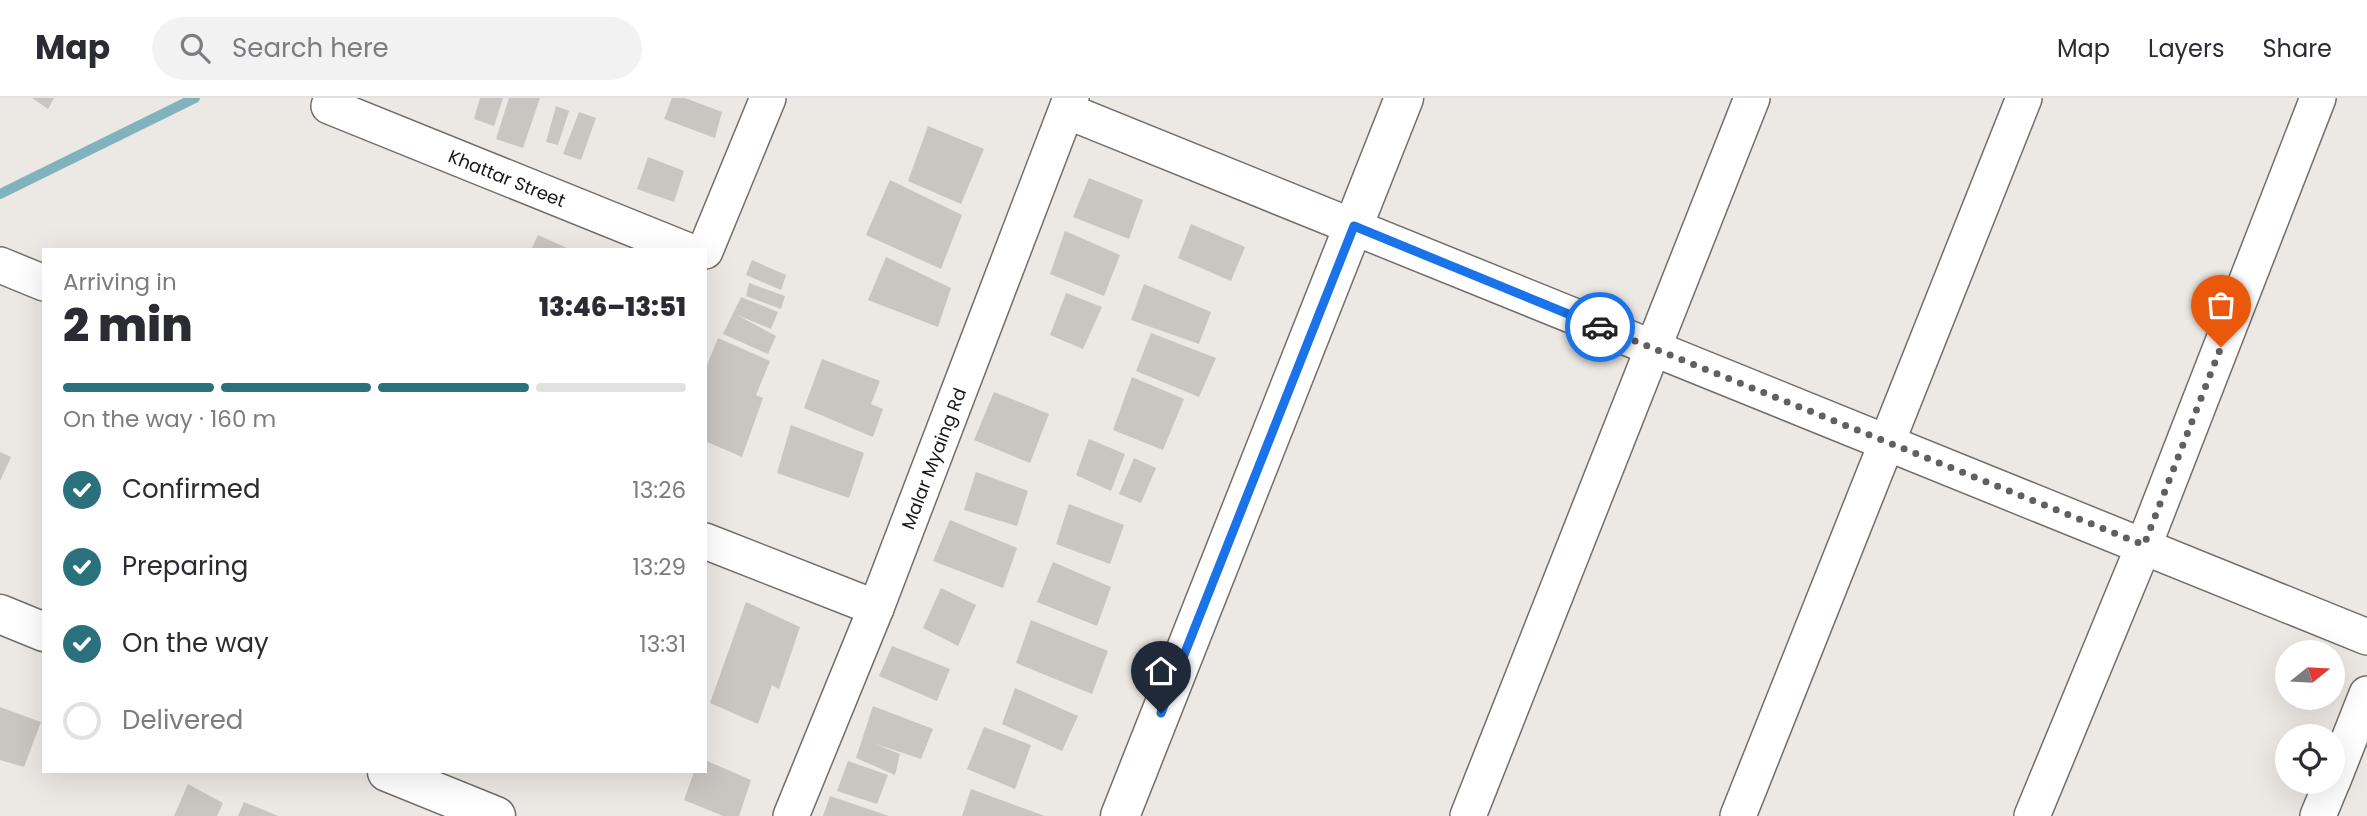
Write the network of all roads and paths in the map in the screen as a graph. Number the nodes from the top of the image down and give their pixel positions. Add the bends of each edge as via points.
1 (768, 98) edge
2 (1404, 98) edge
3 (1752, 98) edge
4 (2024, 98) edge
5 (2318, 98) edge
6 (1069, 104) edge
7 (329, 106) dead end
8 (1354, 226) junction
9 (681, 248) edge
10 (706, 248) edge
11 (0, 265) edge
12 (42, 281) edge
13 (1653, 348) junction
14 (1890, 442) junction
15 (707, 542) edge
16 (2144, 545) junction
17 (876, 608) junction
18 (0, 614) edge
19 (42, 631) edge
20 (2367, 637) edge
21 (2367, 694) edge
22 (2345, 749) edge
23 (389, 773) edge
24 (2327, 794) edge
25 (496, 816) edge
26 (791, 816) edge
27 (1120, 816) edge
28 (1468, 816) edge
29 (1738, 816) edge
30 (2032, 816) edge
31 (2318, 816) edge

1 - 10 street
2 - 8 main road
3 - 13 street
4 - 14 street
5 - 16 street
6 - 8 street
6 - 17 street, Malar Myaing Rd
7 - 9 street, Khattar Street
8 - 13 street
8 - 27 main road
11 - 12 street
13 - 14 street
13 - 28 street
14 - 16 street
14 - 29 street
15 - 17 street
16 - 20 street
16 - 30 street
17 - 26 street, Malar Myaing Rd
18 - 19 main road
21 - 22 street
23 - 25 main road
24 - 31 street

